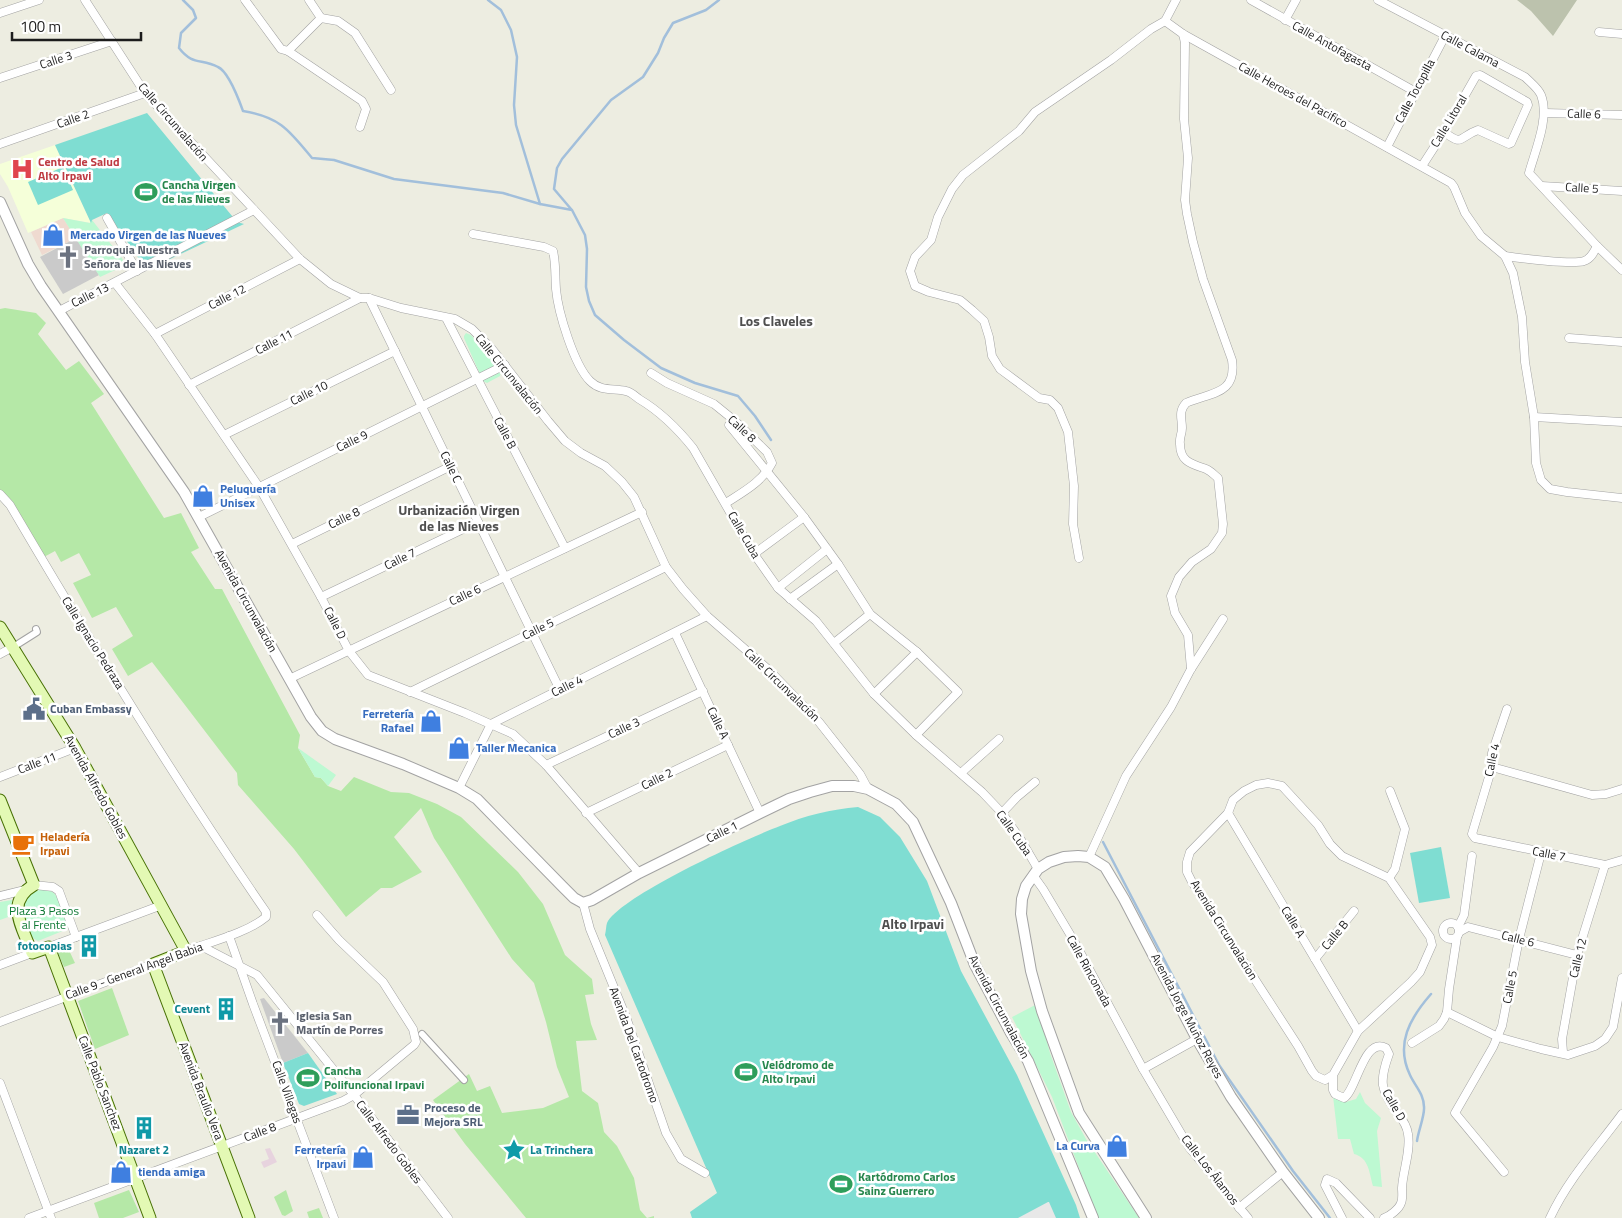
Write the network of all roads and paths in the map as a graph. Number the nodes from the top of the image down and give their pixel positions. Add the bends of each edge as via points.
1 (39, 0) edge
2 (86, 0) edge
3 (245, 0) edge
4 (309, 0) edge
5 (1176, 0) edge
6 (1251, 0) edge
7 (1296, 0) edge
8 (1378, 0) edge
9 (0, 13) edge
10 (321, 18) junction
11 (1285, 20) junction
12 (1165, 22) junction
13 (1599, 32) dead end
14 (1183, 34) junction
15 (1622, 34) edge
16 (1445, 36) junction
17 (112, 41) junction
18 (288, 52) junction
19 (0, 78) edge
20 (391, 90) dead end
21 (1414, 92) junction
22 (145, 93) junction
23 (1545, 112) junction
24 (1622, 115) edge
25 (360, 127) dead end
26 (1448, 135) junction
27 (0, 144) edge
28 (1386, 147) junction
29 (1424, 167) junction
30 (1542, 186) junction
31 (1622, 190) edge
32 (0, 202) edge
33 (254, 210) junction
34 (107, 218) dead end
35 (473, 234) dead end
36 (1597, 246) junction
37 (1505, 256) junction
38 (300, 259) junction
39 (1622, 270) edge
40 (137, 271) junction
41 (115, 282) junction
42 (360, 298) junction
43 (369, 298) junction
44 (59, 311) junction
45 (446, 318) junction
46 (155, 334) junction
47 (1569, 338) dead end
48 (1622, 342) edge
49 (395, 351) junction
50 (505, 365) junction
51 (651, 373) dead end
52 (477, 379) junction
53 (189, 385) junction
54 (422, 407) junction
55 (1534, 417) junction
56 (1622, 422) edge
57 (729, 425) dead end
58 (224, 436) junction
59 (451, 466) junction
60 (767, 472) junction
61 (259, 487) junction
62 (0, 494) edge
63 (1622, 498) edge
64 (726, 502) junction
65 (642, 512) junction
66 (199, 517) junction
67 (804, 518) junction
68 (478, 522) junction
69 (292, 544) junction
70 (565, 548) junction
71 (827, 549) junction
72 (754, 554) junction
73 (1079, 558) dead end
74 (838, 564) junction
75 (666, 567) junction
76 (505, 577) junction
77 (778, 588) junction
78 (321, 597) junction
79 (790, 599) junction
80 (870, 614) junction
81 (706, 616) junction
82 (1223, 619) dead end
83 (0, 627) edge
84 (36, 629) dead end
85 (532, 632) junction
86 (675, 633) junction
87 (834, 643) junction
88 (15, 646) junction
89 (348, 651) junction
90 (917, 652) junction
91 (0, 654) edge
92 (1191, 669) junction
93 (289, 679) junction
94 (560, 690) junction
95 (703, 691) junction
96 (410, 692) junction
97 (874, 694) junction
98 (1507, 709) dead end
99 (491, 724) junction
100 (916, 735) junction
101 (999, 739) dead end
102 (728, 745) junction
103 (74, 748) junction
104 (546, 766) junction
105 (1492, 767) junction
106 (961, 773) junction
107 (0, 777) edge
108 (1035, 782) dead end
109 (460, 788) junction
110 (868, 789) junction
111 (1622, 789) edge
112 (1390, 791) dead end
113 (0, 800) edge
114 (586, 813) junction
115 (760, 813) junction
116 (1002, 813) junction
117 (1228, 814) junction
118 (1476, 838) joint
119 (1541, 853) junction
120 (1472, 856) dead end
121 (1089, 857) junction
122 (1622, 860) edge
123 (1605, 865) junction
124 (1036, 872) junction
125 (639, 873) junction
126 (1389, 878) junction
127 (29, 888) junction
128 (0, 896) edge
129 (583, 903) junction
130 (162, 906) junction
131 (1354, 912) dead end
132 (317, 915) dead end
133 (266, 917) joint
134 (1458, 932) junction
135 (1442, 933) junction
136 (229, 936) junction
137 (76, 937) junction
138 (1430, 937) junction
139 (1519, 939) junction
140 (201, 946) junction
141 (49, 947) junction
142 (186, 951) junction
143 (32, 953) junction
144 (1577, 955) junction
145 (1315, 959) junction
146 (153, 964) junction
147 (0, 965) edge
148 (240, 966) junction
149 (1622, 978) edge
150 (67, 996) junction
151 (1447, 1012) junction
152 (0, 1022) edge
153 (1358, 1031) junction
154 (419, 1035) junction
155 (1498, 1036) junction
156 (1197, 1039) junction
157 (1412, 1043) dead end
158 (1563, 1052) junction
159 (1142, 1068) junction
160 (1333, 1075) junction
161 (464, 1080) dead end
162 (0, 1082) edge
163 (354, 1095) junction
164 (1622, 1114) edge
165 (296, 1118) junction
166 (222, 1146) junction
167 (1283, 1172) junction
168 (1504, 1172) dead end
169 (705, 1173) dead end
170 (136, 1178) junction
171 (1239, 1208) junction
172 (50, 1214) edge
173 (29, 1218) edge
174 (150, 1218) edge
175 (249, 1218) edge
176 (334, 1218) edge
177 (448, 1218) edge
178 (1093, 1218) edge
179 (1146, 1218) edge
180 (1248, 1218) edge
181 (1320, 1218) edge
182 (1342, 1218) edge
183 (1370, 1218) edge
184 (1384, 1218) edge
185 (1550, 1218) edge

1 - 9 street
2 - 17 street, Calle Circunvalación
3 - 18 street via 281,49
4 - 10 street
5 - 12 street
6 - 11 street, Calle Antofagasta
7 - 11 street
8 - 16 street, Calle Calama
10 - 18 street
10 - 20 street via 338,21 355,33
11 - 21 street, Calle Antofagasta
12 - 14 street, Calle Heroes del Pacifico
12 - 73 street via 1035,112 1019,130 963,175 938,217 931,240 915,257 910,271 915,286 960,300 984,321 992,356 1000,369 1058,408 1068,432
13 - 15 street
14 - 28 street, Calle Heroes del Pacifico
14 - 92 street via 1187,214 1201,270 1234,370 1232,380 1222,390 1186,403 1181,412 1180,447 1183,455 1190,464 1206,469 1218,478 1224,524 1211,549 1192,562 1178,578 1172,596 1174,613 1188,636
16 - 21 street, Calle Tocopilla
16 - 23 street, Calle Calama via 1525,78 1538,89
17 - 19 street, Calle 3
17 - 22 street, Calle Circunvalación
18 - 25 street via 362,101 366,109
21 - 28 street, Calle Tocopilla
22 - 27 street, Calle 2
22 - 33 street, Calle Circunvalación
23 - 24 street, Calle 6
23 - 30 street via 1529,173
26 - 26 street, Calle Litoral via 1458,141 1478,130 1511,144 1527,102 1480,75 1476,76
26 - 29 street, Calle Litoral
28 - 29 street, Calle Heroes del Pacifico
29 - 37 street, Calle Heroes del Pacifico via 1454,187 1465,213 1481,236
30 - 31 street, Calle 5
30 - 36 street
32 - 44 street, Avenida Circunvalación via 28,264
33 - 38 street, Calle Circunvalación
33 - 40 street, Calle 13
34 - 40 street
35 - 64 street, Calle Cuba via 553,251 562,320 578,361 590,381 600,388 627,391 658,411 693,448
36 - 37 street via 1584,261
36 - 39 street
37 - 55 street via 1513,274 1522,317
38 - 42 street, Calle Circunvalación via 331,284
38 - 46 street, Calle 12
40 - 41 street, Calle 13
41 - 44 street, Calle 13
41 - 46 street, Calle D
42 - 43 street, Calle Circunvalación
42 - 53 street, Calle 11
43 - 45 street, Calle Circunvalación
43 - 49 street, Calle C
44 - 66 street, Avenida Circunvalación
45 - 50 street, Calle Circunvalación via 455,319 472,329
45 - 52 street, Calle B
46 - 53 street, Calle D
47 - 48 street
49 - 54 street, Calle C
49 - 58 street, Calle 10
50 - 52 street, Calle 9
50 - 65 street, Calle Circunvalación via 565,440 604,466 634,497
51 - 60 street, Calle 8 via 714,404 735,420 768,452 772,463
52 - 54 street, Calle 9
52 - 70 street, Calle B
53 - 58 street, Calle D
54 - 59 street, Calle C
54 - 61 street, Calle 9
55 - 56 street
55 - 63 street via 1536,462 1541,480 1550,489
57 - 60 street
58 - 61 street, Calle D
59 - 68 street, Calle C
59 - 69 street, Calle 8
60 - 64 street
60 - 67 street
61 - 66 street, Calle 9
61 - 69 street, Calle D
62 - 133 street, Calle Ignacio Pedraza via 10,505 168,765 266,912
64 - 72 street, Calle Cuba
65 - 70 street, Calle 6
65 - 75 street, Calle Circunvalación
66 - 93 street, Avenida Circunvalación
67 - 71 street
67 - 72 street
68 - 76 street, Calle C
68 - 78 street, Calle 7
69 - 78 street, Calle D
70 - 76 street, Calle 6
71 - 74 street
71 - 77 street
72 - 77 street, Calle Cuba
74 - 79 street
74 - 80 street
75 - 81 street, Calle Circunvalación
75 - 85 street, Calle 5
76 - 85 street, Calle C
76 - 89 street, Calle 6
77 - 79 street, Calle Cuba
78 - 89 street, Calle D
79 - 87 street, Calle Cuba via 816,621
80 - 87 street
80 - 90 street
81 - 86 street, Calle 4
81 - 110 street, Calle Circunvalación via 770,671 819,722
82 - 92 street
83 - 88 main road, Avenida Alfredo Gobles
84 - 88 street
85 - 94 street, Calle C
85 - 96 street, Calle 5
86 - 94 street, Calle 4
86 - 95 street, Calle A
87 - 97 street, Calle Cuba
88 - 91 street
88 - 103 main road, Avenida Alfredo Gobles
89 - 93 street, Calle 6
89 - 96 street, Calle D via 368,675
90 - 97 street
90 - 100 street via 958,692
92 - 121 street via 1171,707 1126,776
93 - 109 street, Avenida Circunvalación via 311,717 328,735
94 - 99 street, Calle 4
95 - 102 street, Calle A
95 - 104 street, Calle 3
96 - 99 street, Calle D
97 - 100 street, Calle Cuba
98 - 105 street, Calle 4 via 1492,753
99 - 104 street, Calle D via 514,734
99 - 109 street
100 - 106 street, Calle Cuba
101 - 106 street
102 - 114 street, Calle 2
102 - 115 street, Calle A
103 - 107 street, Calle 11
103 - 130 main road, Avenida Alfredo Gobles
104 - 114 street, Calle D
105 - 111 street via 1592,795
105 - 118 street, Calle 4 via 1472,834
106 - 116 street, Calle Cuba
108 - 116 street
109 - 129 street, Avenida Circunvalación via 477,799 574,898
110 - 115 street, Calle 1 via 832,786 788,799
110 - 178 street, Avenida Circunvalación via 896,804 912,822 947,895 975,965 1028,1061
112 - 126 street via 1405,830 1395,869
113 - 127 main road
114 - 125 street, Calle D
115 - 125 street, Calle 1
116 - 124 street, Calle Cuba via 1021,840
117 - 126 street, Avenida Circunvalacion via 1233,800 1244,791 1268,783 1282,786 1342,856
117 - 145 street, Calle A
117 - 160 street, Avenida Circunvalacion via 1190,852 1187,872 1312,1071 1324,1080
118 - 119 street, Calle 7
119 - 123 street, Calle 7
119 - 139 street, Calle 5
120 - 134 street via 1464,915
121 - 124 street via 1064,857 1049,862
121 - 156 street, Avenida Jorge Muñoz Reyes via 1105,867 1124,899
122 - 123 street, Calle 7
123 - 144 street, Calle 12
124 - 159 street, Calle Rinconada
124 - 179 street via 1026,886 1021,914 1042,1011 1079,1113
125 - 129 street, Calle 1
126 - 138 street
127 - 128 street
127 - 137 street via 54,887 59,892
127 - 143 main road via 18,901 16,910
129 - 169 street, Avenida Del Cartodromo via 590,930 626,1017 666,1133 681,1159
130 - 137 street
130 - 142 main road, Avenida Alfredo Gobles
131 - 145 street, Calle B
132 - 154 street via 383,982
133 - 136 street, Calle 9 - General Angel Babia
134 - 135 street via 1452,939 1447,939
134 - 135 street via 1452,923 1446,924
134 - 139 street, Calle 6 via 1468,927
134 - 151 street
135 - 138 street
136 - 140 street, Calle 9 - General Angel Babia
136 - 148 street, Calle Villegas
137 - 141 street
138 - 153 street via 1432,945 1420,972
139 - 144 street, Calle 6
139 - 155 street, Calle 5
140 - 142 street, Calle 9 - General Angel Babia
140 - 148 street, Calle Alfredo Gobles
141 - 143 main road
141 - 150 main road, Calle Pablo Sanchez
142 - 146 main road, Calle 9 - General Angel Babia
143 - 147 street
144 - 158 street, Calle 12 via 1561,1046
145 - 153 street, Calle A
146 - 150 street, Calle 9 - General Angel Babia
146 - 166 main road, Avenida Braulio Vera
148 - 163 street, Calle Alfredo Gobles via 257,975
148 - 165 street, Calle Villegas
149 - 158 street via 1613,1028 1595,1046 1568,1055
150 - 152 street, Calle 9 - General Angel Babia
150 - 170 main road, Calle Pablo Sanchez
151 - 155 street
151 - 157 street via 1439,1026
153 - 160 street
154 - 161 street
154 - 163 street, Calle 8 via 414,1045
155 - 158 street
155 - 168 street, Calle 5 via 1455,1113
156 - 159 street
156 - 167 street, Avenida Jorge Muñoz Reyes via 1231,1097
159 - 171 street, Calle Los Álamos via 1188,1147
160 - 184 street, Calle D via 1333,1090 1344,1098 1375,1047 1386,1048 1389,1054 1383,1070 1384,1089 1409,1136 1401,1203
162 - 172 street
163 - 165 street, Calle 8
163 - 177 street, Calle Alfredo Gobles
164 - 185 street via 1578,1170
165 - 166 street, Calle 8
165 - 176 street, Calle Villegas
166 - 170 street, Calle 8
166 - 175 main road, Avenida Braulio Vera
167 - 171 street
167 - 181 street, Avenida Jorge Muñoz Reyes
170 - 172 street, Calle 8
170 - 174 main road, Calle Pablo Sanchez
171 - 180 street, Calle Los Álamos
172 - 173 street, Calle 8
182 - 183 street via 1325,1185 1327,1179 1336,1182

